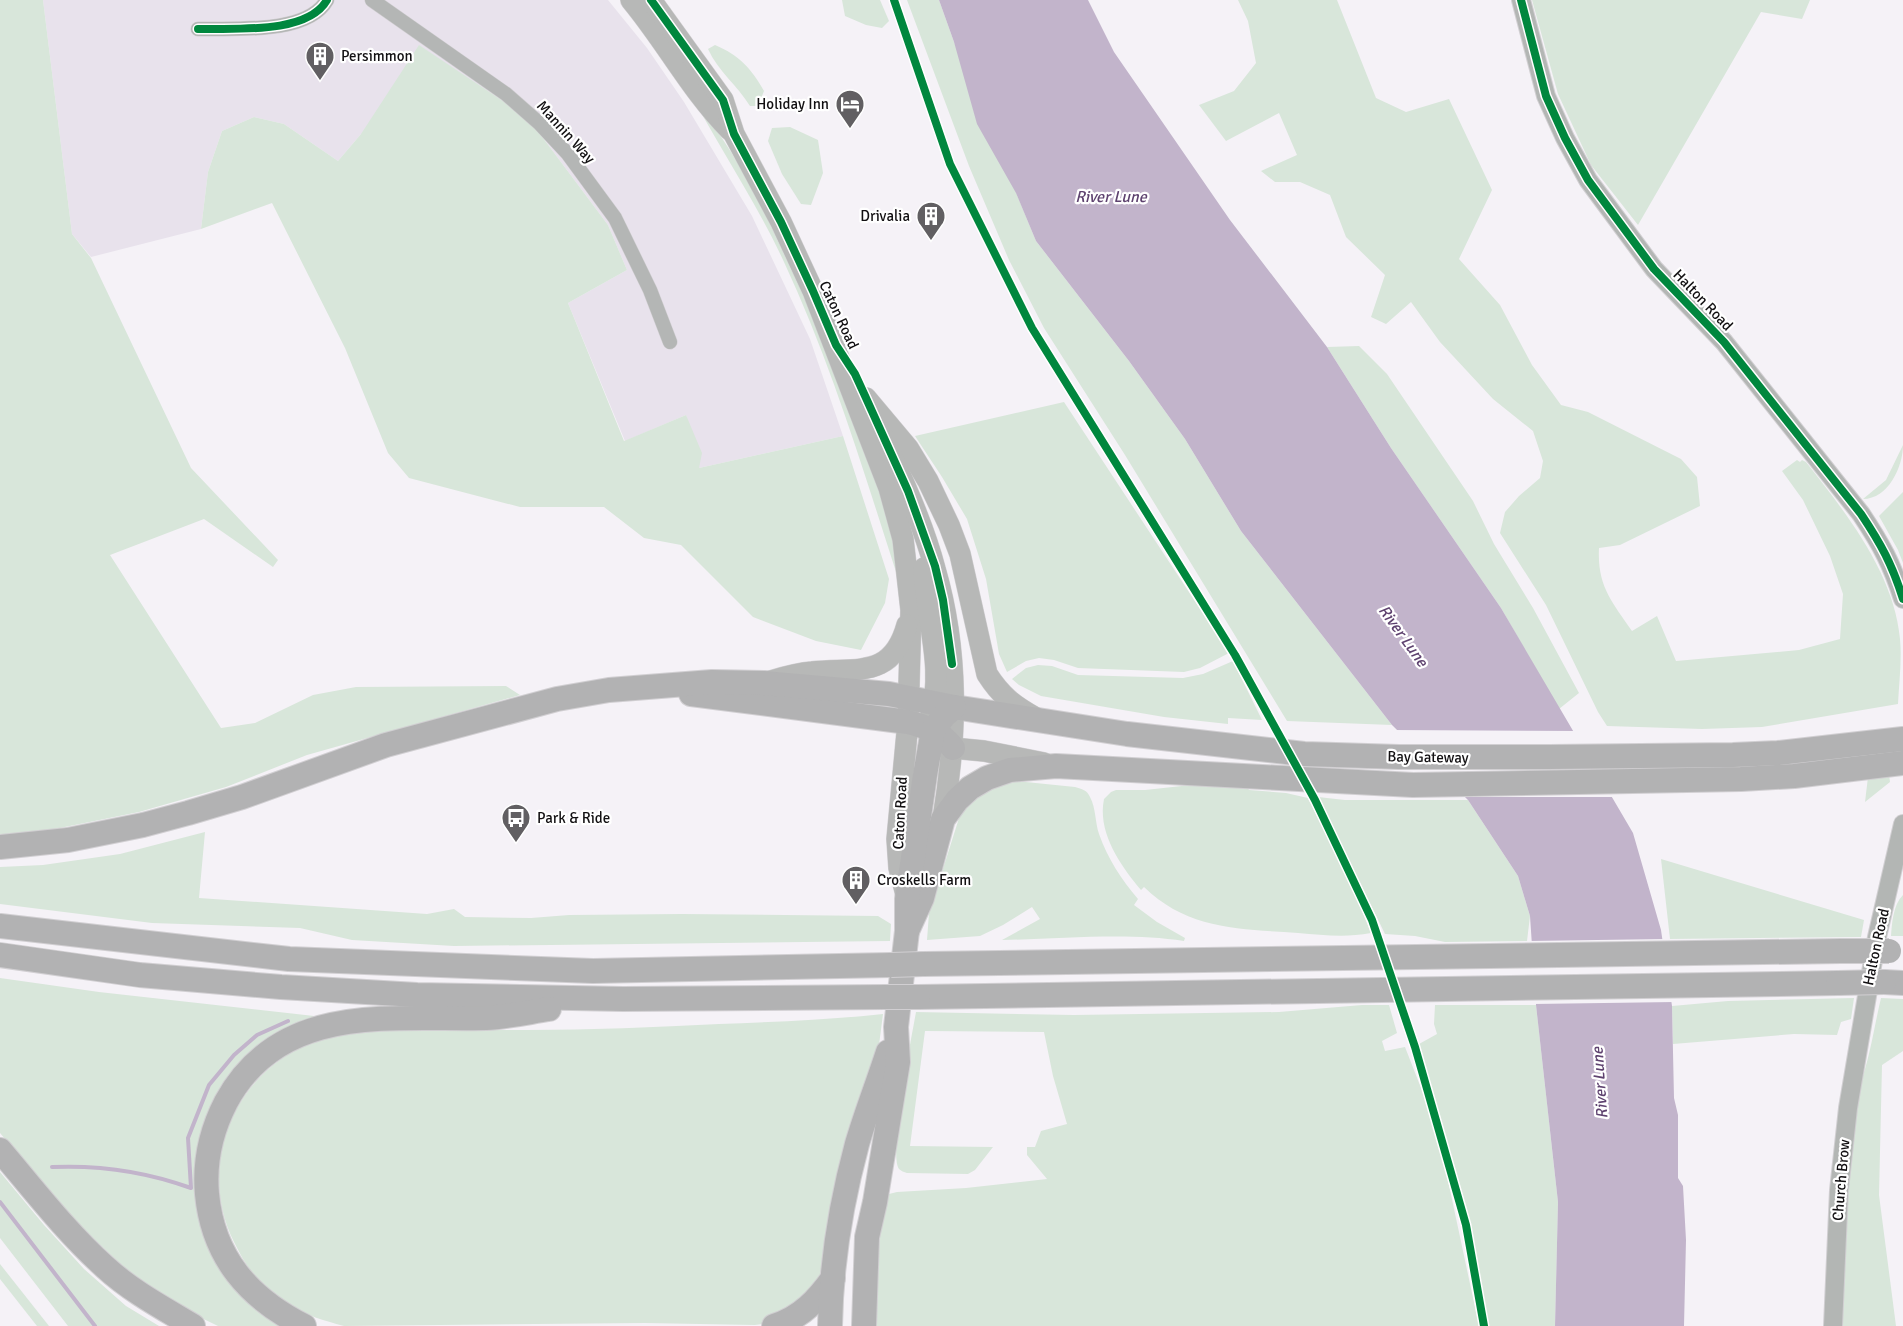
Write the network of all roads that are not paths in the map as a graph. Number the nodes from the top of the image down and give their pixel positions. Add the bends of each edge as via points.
1 (327, 0) edge
2 (372, 0) edge
3 (631, 0) edge
4 (651, 0) edge
5 (1521, 0) edge
6 (198, 29) dead end
7 (734, 134) junction
8 (670, 342) dead end
9 (836, 345) junction
10 (866, 398) junction
11 (1903, 599) edge
12 (911, 610) junction
13 (764, 683) junction
14 (641, 687) junction
15 (910, 697) junction
16 (944, 705) junction
17 (1037, 719) junction
18 (1903, 723) edge
19 (1872, 735) junction
20 (926, 736) junction
21 (1903, 739) edge
22 (1903, 763) edge
23 (1056, 766) junction
24 (943, 819) junction
25 (1903, 824) edge
26 (0, 847) edge
27 (1899, 864) edge
28 (0, 926) edge
29 (907, 931) junction
30 (1896, 951) edge
31 (0, 955) edge
32 (1893, 983) edge
33 (623, 999) junction
34 (896, 1027) junction
35 (1859, 1036) joint
36 (0, 1150) edge
37 (867, 1237) junction
38 (833, 1278) junction
39 (193, 1326) edge
40 (304, 1326) edge
41 (774, 1326) edge
42 (830, 1326) edge
43 (846, 1326) edge
44 (864, 1326) edge
45 (1833, 1326) edge

1 - 6 street via 309,18 290,24
2 - 8 street, Mannin Way via 506,94 567,154 615,218
3 - 7 main road, Caton Road via 711,111
4 - 7 main road, Caton Road via 723,100
5 - 11 street, Halton Road via 1546,96 1588,180 1654,269 1724,342 1861,514 1894,568
7 - 9 main road, Caton Road via 781,222
9 - 10 main road, Caton Road
9 - 12 main road, Caton Road via 889,488 903,539
10 - 16 main road, Caton Road via 908,491 943,600 951,652
10 - 17 main road via 908,448 949,525 960,555 987,674 1012,705
12 - 13 main road via 896,652 877,665 813,671
12 - 15 main road, Caton Road
13 - 14 highway, Bay Gateway
13 - 15 highway, Bay Gateway
14 - 20 highway
14 - 26 highway via 556,699 453,725 242,797 143,825 68,840
15 - 16 highway, Bay Gateway
15 - 20 main road, Caton Road
16 - 17 highway, Bay Gateway
16 - 20 highway via 944,716
17 - 19 highway, Bay Gateway via 1127,734 1304,754 1387,756 1587,757 1718,751 1818,737
18 - 19 highway
19 - 21 highway
20 - 23 main road
20 - 24 main road, Caton Road
20 - 29 highway, Caton Road via 907,898
22 - 23 highway, Bay Gateway via 1740,779 1413,785
23 - 24 highway, Caton Road via 1010,770 987,778 957,800
24 - 29 highway, Caton Road via 922,898
25 - 27 street, Halton Road
27 - 35 street, Halton Road via 1877,937
28 - 30 highway, bridge via 312,960 593,972
29 - 34 highway, Caton Road
31 - 33 highway via 140,975 281,987 417,995
32 - 33 highway, bridge
33 - 40 highway via 490,1017 333,1023 287,1040 248,1070 217,1120 207,1156 208,1205 222,1249 244,1283 262,1301
34 - 37 highway, Caton Road via 898,1062
34 - 38 highway, Caton Road via 848,1181
35 - 45 street, Church Brow via 1839,1190
36 - 39 highway via 105,1268 146,1299
37 - 43 highway
37 - 44 highway, Caton Road
38 - 41 highway via 798,1316
38 - 42 highway, Caton Road

